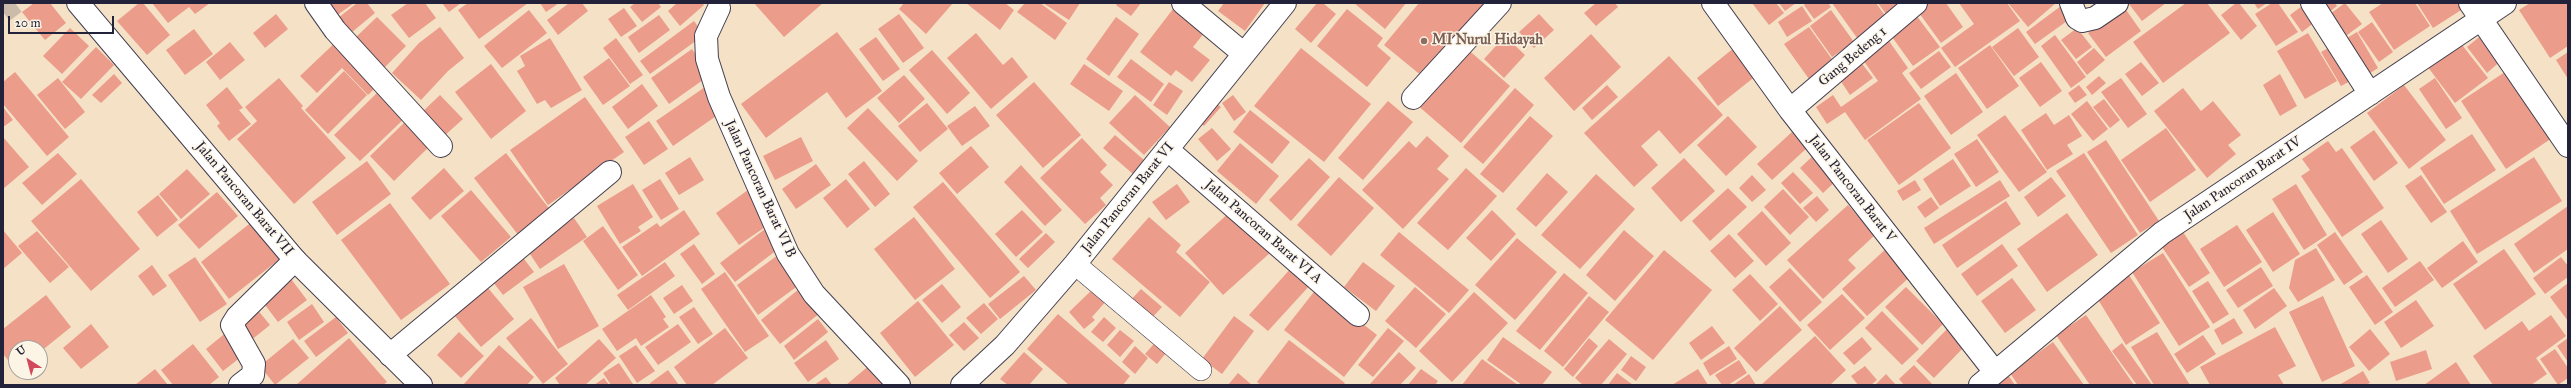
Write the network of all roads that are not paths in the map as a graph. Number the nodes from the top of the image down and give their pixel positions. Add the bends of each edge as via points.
1 (78, 3) edge
2 (316, 3) edge
3 (1183, 3) edge
4 (1285, 3) edge
5 (1500, 3) edge
6 (1713, 3) edge
7 (1916, 3) edge
8 (2071, 3) edge
9 (2117, 3) edge
10 (2312, 3) edge
11 (2504, 3) edge
12 (719, 8) dead end
13 (2475, 11) edge
14 (1244, 54) junction
15 (2370, 94) junction
16 (1413, 98) dead end
17 (1790, 110) junction
18 (440, 146) dead end
19 (2568, 146) edge
20 (1167, 149) junction
21 (610, 172) dead end
22 (295, 260) junction
23 (1075, 264) junction
24 (1358, 315) dead end
25 (390, 355) junction
26 (1201, 370) dead end
27 (1987, 379) edge
28 (240, 385) edge
29 (421, 385) edge
30 (899, 385) edge
31 (962, 385) edge

1 - 22 street, Jalan Pancoran Barat VII
2 - 18 street via 335,30
3 - 14 street
4 - 14 street, Jalan Pancoran Barat VI
5 - 16 street
6 - 17 street, Jalan Pancoran Barat V
7 - 17 street, Gang Bedeng 1
8 - 9 street via 2077,18 2082,21 2095,18
10 - 15 street
11 - 13 street, Jalan Pancoran Barat IV
12 - 30 street, Jalan Pancoran Barat VI B via 706,36 707,59 718,97 788,254 814,294
13 - 15 street, Jalan Pancoran Barat IV
13 - 19 street
14 - 20 street, Jalan Pancoran Barat VI
15 - 27 street, Jalan Pancoran Barat IV via 2162,233
17 - 27 street, Jalan Pancoran Barat V
20 - 23 street, Jalan Pancoran Barat VI
20 - 24 street, Jalan Pancoran Barat VI A
21 - 25 street
22 - 25 street, Jalan Pancoran Barat VII
22 - 28 street via 232,325 254,364 252,375
23 - 26 lane
23 - 31 street, Jalan Pancoran Barat VI via 1004,345
25 - 29 street, Jalan Pancoran Barat VII

